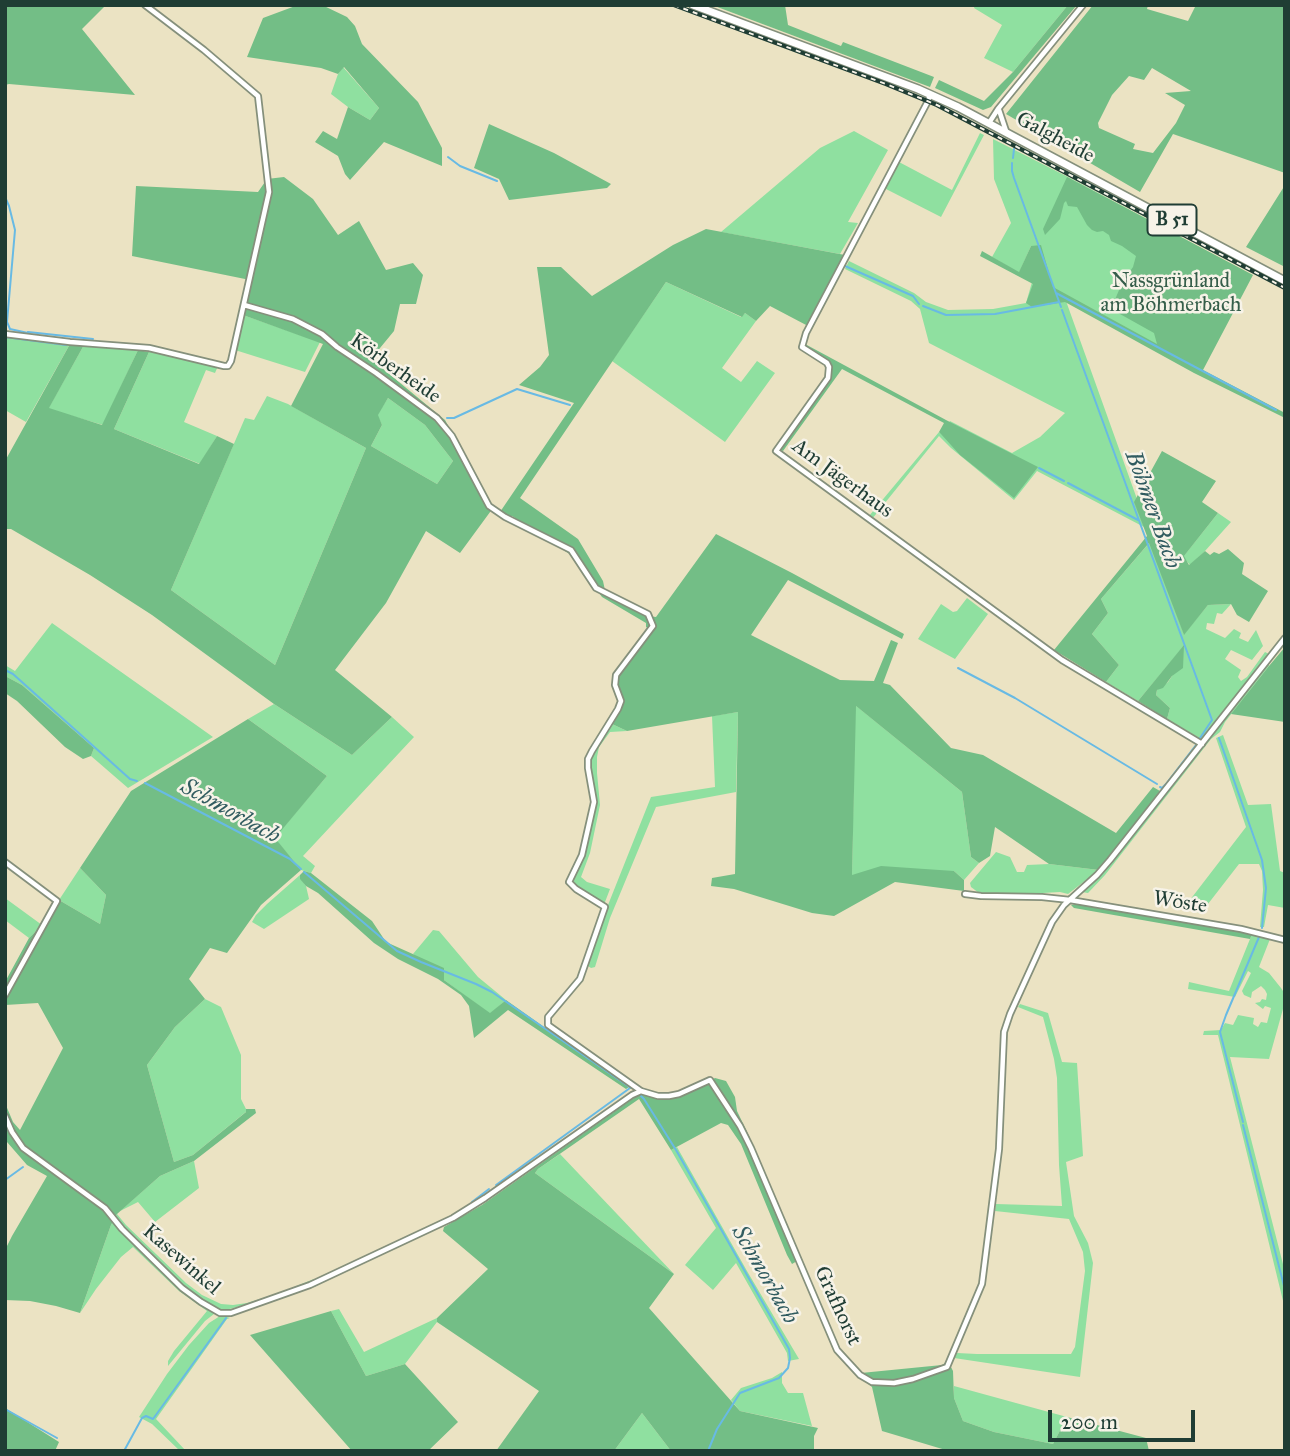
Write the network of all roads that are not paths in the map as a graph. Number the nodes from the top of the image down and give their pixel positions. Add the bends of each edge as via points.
1 (145, 5) edge
2 (693, 5) edge
3 (1083, 5) edge
4 (930, 94) junction
5 (999, 109) junction
6 (989, 123) junction
7 (1007, 132) junction
8 (1285, 281) edge
9 (244, 305) junction
10 (5, 334) edge
11 (1285, 638) edge
12 (1202, 744) junction
13 (5, 862) edge
14 (965, 894) dead end
15 (1070, 900) junction
16 (1285, 940) edge
17 (5, 995) edge
18 (548, 1026) joint
19 (640, 1091) junction
20 (5, 1116) edge

1 - 9 street via 258,96 269,192
2 - 4 main road, Galgheide / B 51
3 - 5 street
4 - 6 main road, Galgheide / B 51
4 - 12 street, Am Jägerhaus via 806,333 802,347 827,363 828,378 776,451 1062,660
5 - 6 street
5 - 7 street
6 - 7 main road, Galgheide / B 51
7 - 8 main road, Galgheide / B 51
9 - 10 street via 228,366 149,348
9 - 18 street, Körberheide via 293,319 322,334 437,418 452,436 489,506 571,550 596,588 648,614 653,625 616,676 621,701 588,759 594,802 582,855 569,881 604,906 580,979 548,1017
11 - 12 street
12 - 15 street via 1110,860
13 - 17 street via 57,901
14 - 15 street, Wöste
15 - 16 street, Wöste
15 - 19 street, Grafhorst via 1047,932 1006,1023 999,1149 982,1284 947,1367 894,1382 872,1382 860,1375 837,1350 751,1148 710,1080 668,1096
18 - 19 street, Grafhorst
19 - 20 street, Kasewinkel via 439,1226 310,1285 231,1313 220,1313 182,1288 105,1208 23,1148

